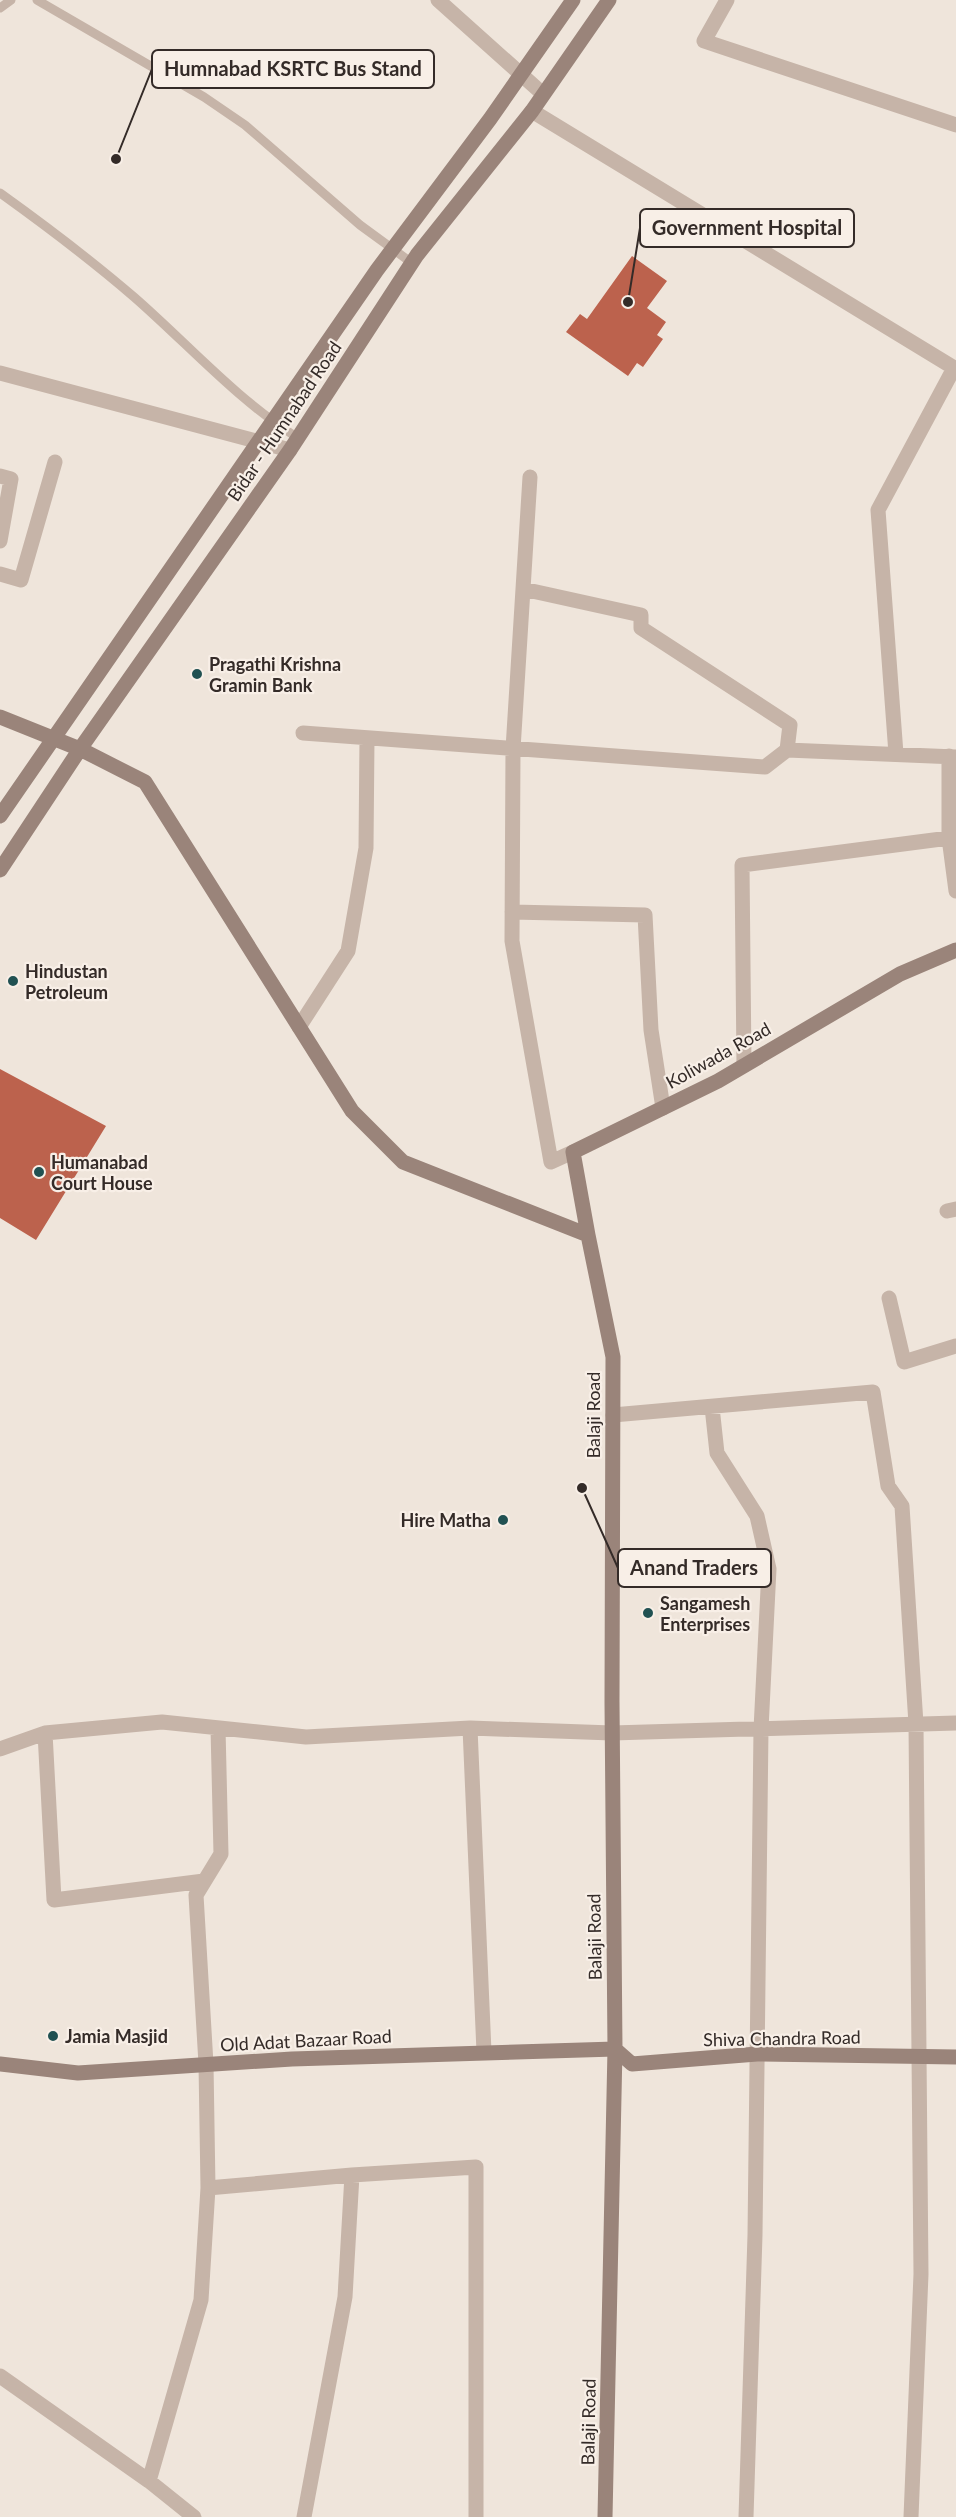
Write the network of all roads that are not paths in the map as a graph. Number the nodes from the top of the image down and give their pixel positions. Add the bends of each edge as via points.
1 (11, 0) edge
2 (37, 0) edge
3 (438, 0) edge
4 (573, 0) edge
5 (609, 0) edge
6 (727, 0) edge
7 (0, 8) edge
8 (521, 74) junction
9 (543, 94) junction
10 (532, 111) junction
11 (956, 125) edge
12 (0, 193) edge
13 (393, 248) junction
14 (412, 263) junction
15 (955, 368) edge
16 (0, 373) edge
17 (271, 420) junction
18 (256, 441) junction
19 (294, 444) junction
20 (55, 462) dead end
21 (0, 476) edge
22 (530, 477) dead end
23 (0, 541) edge
24 (0, 574) edge
25 (523, 590) junction
26 (0, 717) edge
27 (303, 733) dead end
28 (53, 738) junction
29 (367, 738) junction
30 (80, 749) junction
31 (513, 749) junction
32 (787, 750) junction
33 (896, 754) junction
34 (953, 756) edge
35 (0, 816) edge
36 (949, 838) junction
37 (0, 870) edge
38 (956, 891) edge
39 (512, 912) junction
40 (956, 950) edge
41 (299, 1027) junction
42 (744, 1065) junction
43 (663, 1108) junction
44 (573, 1152) junction
45 (588, 1235) junction
46 (889, 1298) dead end
47 (956, 1346) edge
48 (712, 1407) junction
49 (613, 1414) junction
50 (956, 1723) edge
51 (916, 1724) junction
52 (218, 1728) junction
53 (470, 1728) junction
54 (761, 1729) junction
55 (45, 1733) junction
56 (612, 1733) junction
57 (0, 1749) edge
58 (204, 1881) junction
59 (615, 2049) junction
60 (484, 2052) junction
61 (757, 2054) junction
62 (917, 2057) junction
63 (956, 2057) edge
64 (0, 2064) edge
65 (206, 2064) junction
66 (352, 2175) junction
67 (208, 2188) junction
68 (0, 2376) edge
69 (149, 2481) junction
70 (194, 2517) edge
71 (304, 2517) edge
72 (476, 2517) edge
73 (605, 2517) edge
74 (746, 2517) edge
75 (911, 2517) edge

1 - 7 lane
2 - 13 lane via 245,125 360,225
3 - 8 street
4 - 8 street, Bidar - Humnabad Road
5 - 9 street, Bidar - Humnabad Road
6 - 11 street via 704,41
8 - 9 street
8 - 13 street, Bidar - Humnabad Road
9 - 10 street, Bidar - Humnabad Road
10 - 14 street, Bidar - Humnabad Road
10 - 15 street
12 - 17 lane via 135,298 202,363
13 - 14 lane
13 - 17 street, Bidar - Humnabad Road
14 - 19 street, Bidar - Humnabad Road
15 - 33 street via 878,510
16 - 18 street
17 - 18 street, Bidar - Humnabad Road
17 - 19 lane
18 - 19 street
18 - 28 street, Bidar - Humnabad Road
19 - 30 street, Bidar - Humnabad Road
20 - 24 street via 21,580
21 - 23 street via 11,479
22 - 25 street
25 - 31 street
25 - 32 street via 641,615 641,628 790,725
26 - 28 street
27 - 29 street
28 - 30 street
28 - 35 street, Bidar - Humnabad Road
29 - 31 street
29 - 41 street via 366,848 348,951
30 - 37 street, Bidar - Humnabad Road
30 - 41 street via 145,782
31 - 32 street via 765,767
31 - 39 street
32 - 33 street
33 - 34 street
34 - 36 street
36 - 38 street
36 - 42 street via 742,865
39 - 43 street via 645,915 651,1030
39 - 44 street via 512,941 551,1161
40 - 42 street, Koliwada Road via 900,974
41 - 45 street via 352,1111 403,1161
42 - 43 street, Koliwada Road
43 - 44 street, Koliwada Road
44 - 45 street
45 - 49 street, Balaji Road via 613,1357
46 - 47 street via 904,1362
48 - 49 street
48 - 51 street via 873,1392 888,1486 902,1506
48 - 54 street via 717,1453 757,1516 769,1569
49 - 56 street, Balaji Road
50 - 51 street
51 - 54 street
51 - 62 street
52 - 53 street via 306,1737
52 - 55 street via 162,1722
52 - 58 street via 221,1854
53 - 56 street
53 - 60 street
54 - 56 street
54 - 61 street
55 - 57 street
55 - 58 street via 54,1900
56 - 59 street, Balaji Road
58 - 65 street via 196,1894
59 - 60 street, Old Adat Bazaar Road
59 - 61 street, Shiva Chandra Road via 632,2064
59 - 73 street, Balaji Road
60 - 65 street, Old Adat Bazaar Road
61 - 62 street, Shiva Chandra Road
61 - 74 street
62 - 63 street, Shiva Chandra Road
62 - 75 street via 921,2274
64 - 65 street, Old Adat Bazaar Road via 78,2073
65 - 67 street
66 - 67 street
66 - 71 street via 345,2297
66 - 72 street via 476,2168
67 - 69 street via 201,2300
68 - 69 street
69 - 70 street

